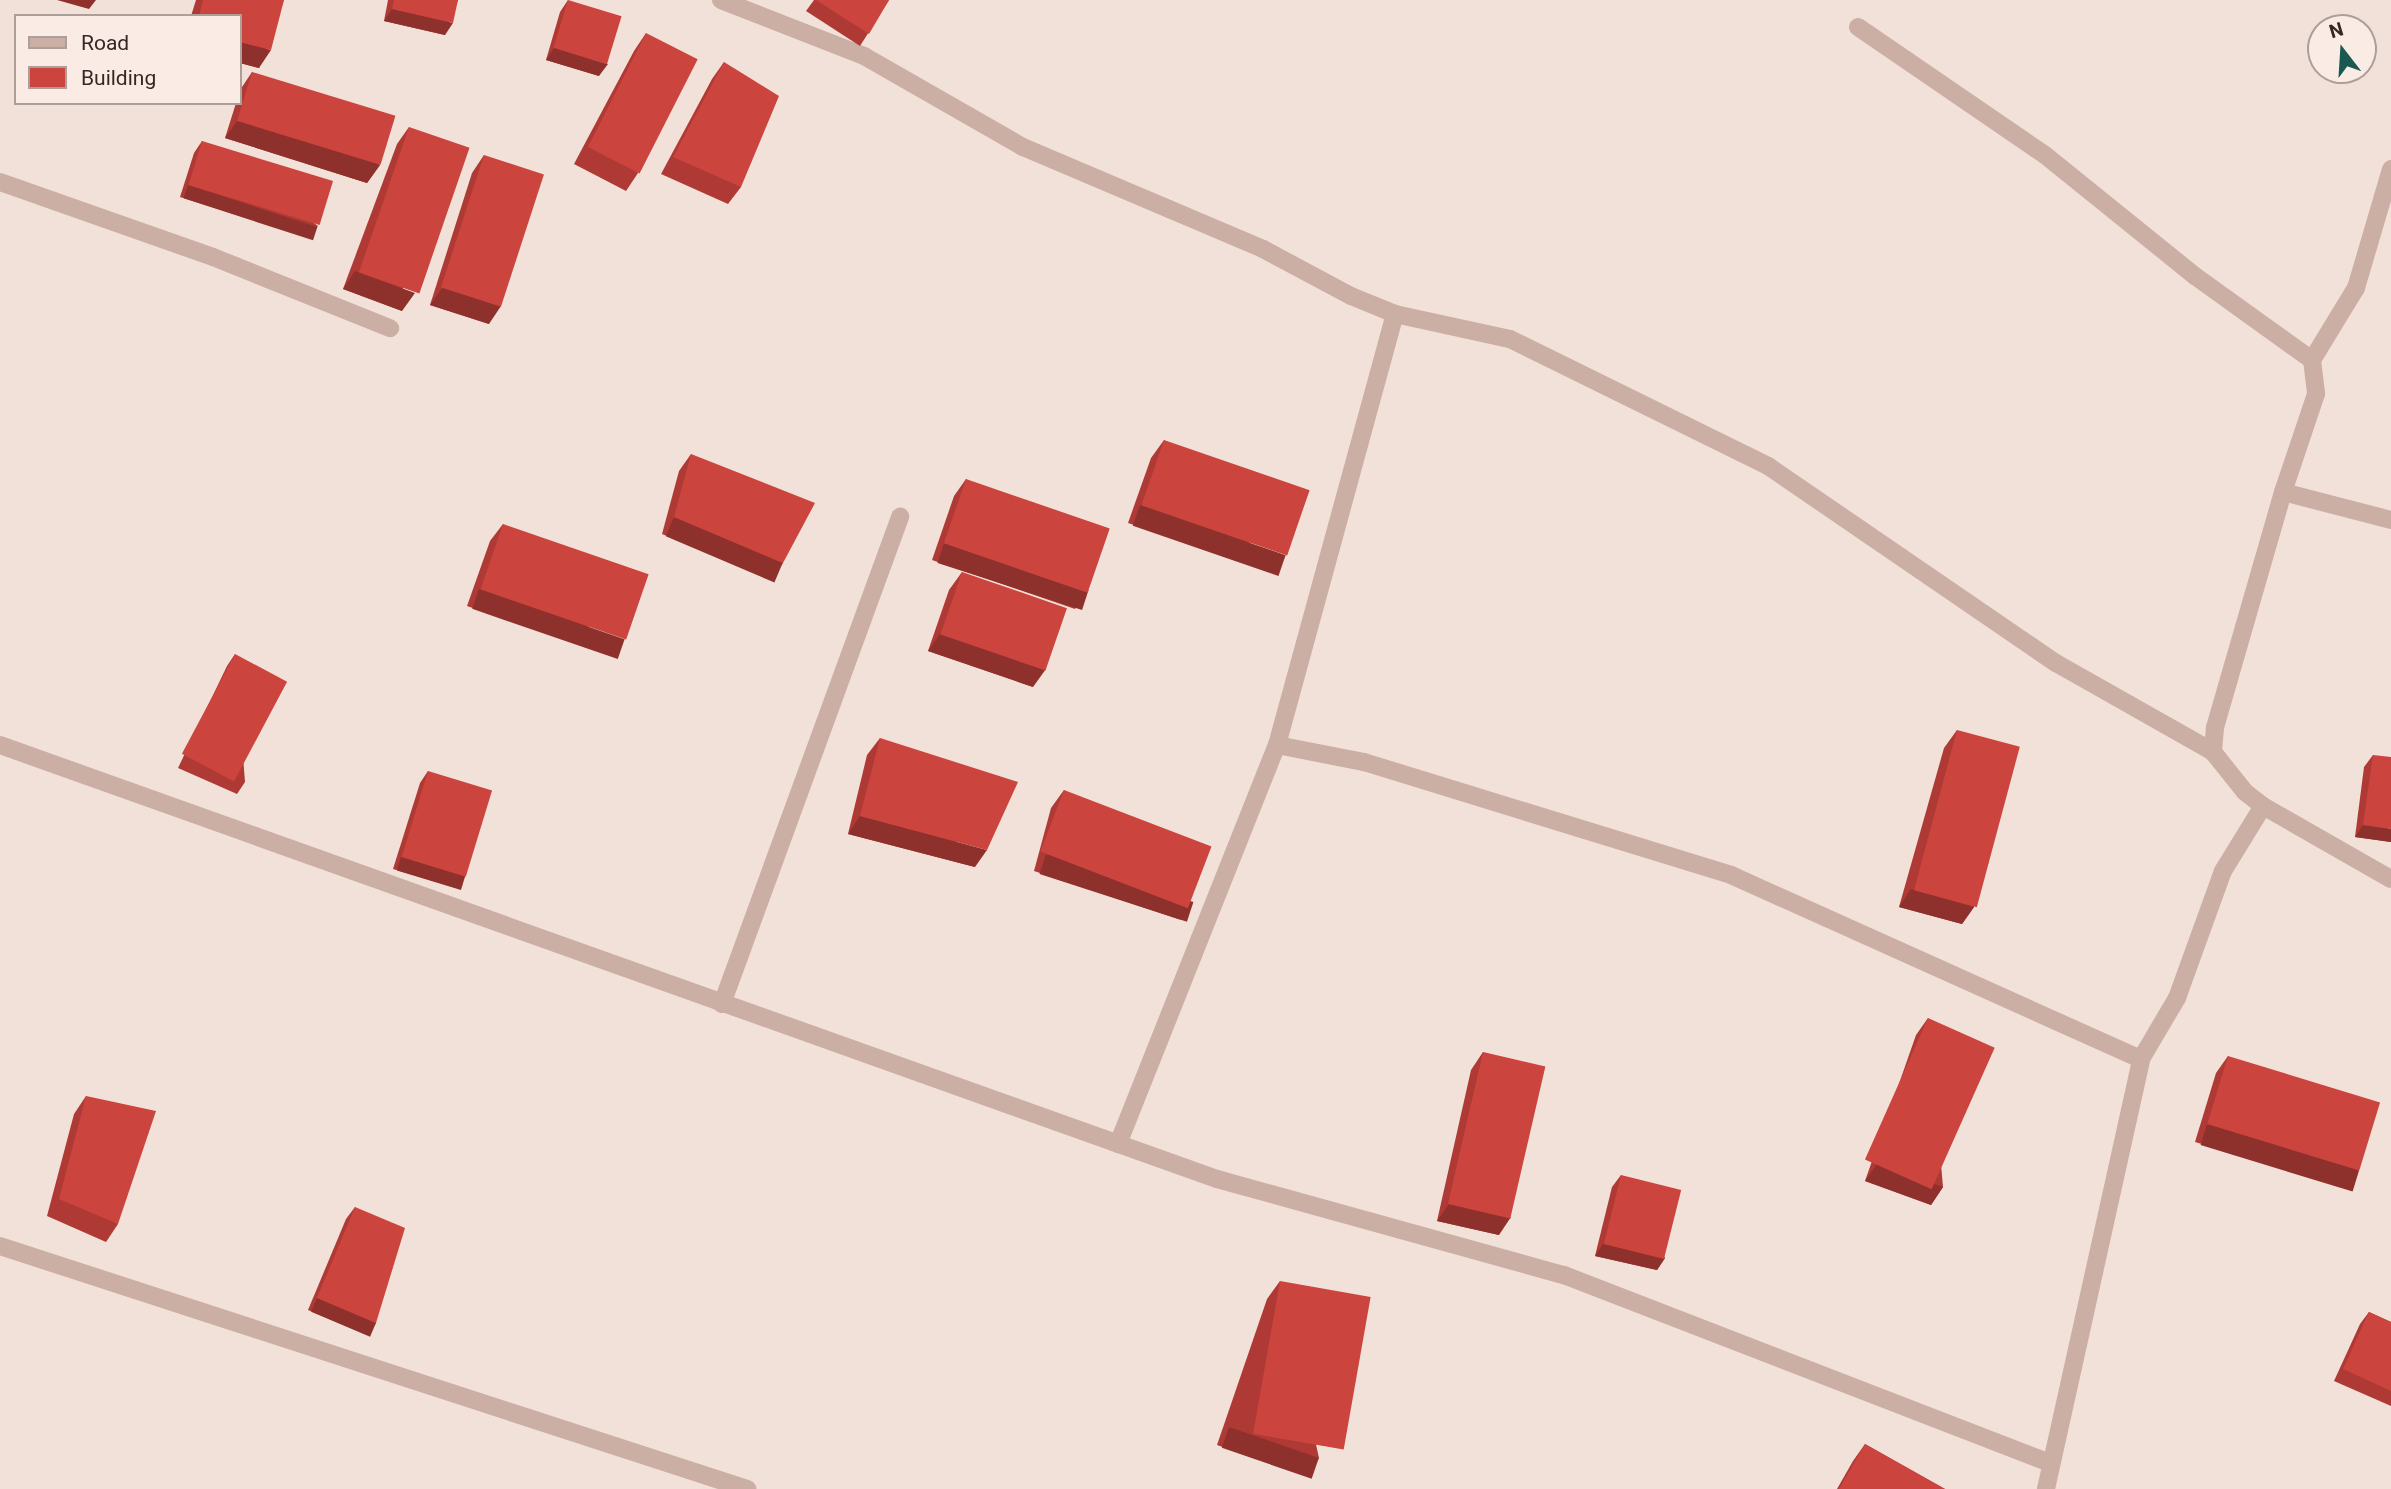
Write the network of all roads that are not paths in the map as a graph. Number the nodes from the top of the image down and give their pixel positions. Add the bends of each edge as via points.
1 (722, 0) edge
2 (1858, 27) dead end
3 (2391, 169) edge
4 (0, 182) edge
5 (1395, 314) junction
6 (390, 328) dead end
7 (2312, 360) junction
8 (2283, 492) junction
9 (900, 517) dead end
10 (2391, 520) edge
11 (0, 745) edge
12 (1277, 745) junction
13 (2213, 752) junction
14 (2263, 806) junction
15 (2391, 879) edge
16 (722, 1004) junction
17 (2141, 1059) junction
18 (1118, 1144) junction
19 (0, 1247) edge
20 (2050, 1463) junction
21 (747, 1489) edge
22 (2046, 1489) edge

1 - 5 street via 864,56 1023,147 1263,249
2 - 7 street via 2045,155 2195,276
3 - 7 street via 2356,288
4 - 6 street via 213,257
5 - 12 street
5 - 13 street via 1510,339 1768,466 2056,663
7 - 8 street via 2316,394
8 - 10 street
8 - 13 street
9 - 16 street
11 - 16 street
12 - 17 street via 1364,762 1731,875
12 - 18 street
13 - 14 street via 2245,792
14 - 15 street
14 - 17 street via 2222,871 2177,998
16 - 18 street
17 - 20 street
18 - 20 street via 1217,1179 1564,1275
19 - 21 street
20 - 22 street

